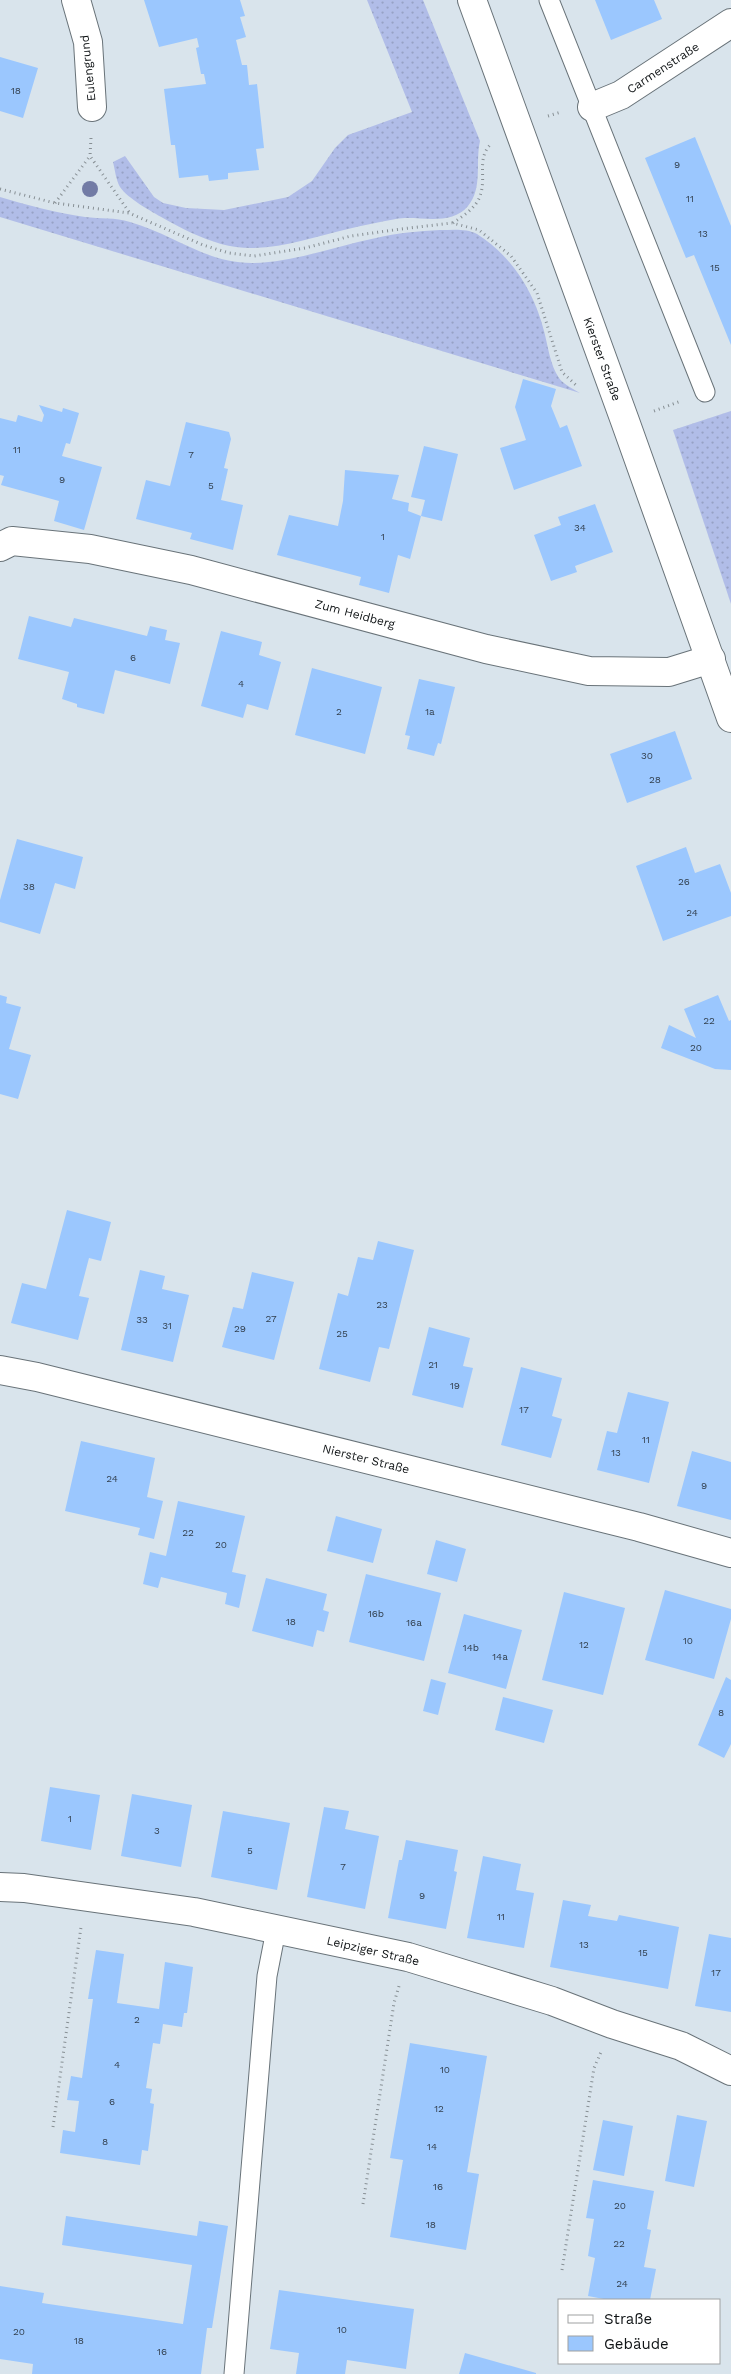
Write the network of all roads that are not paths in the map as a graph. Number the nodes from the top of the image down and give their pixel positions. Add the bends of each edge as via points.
1 (76, 0) edge
2 (472, 0) edge
3 (549, 0) edge
4 (731, 23) edge
5 (92, 107) road end
6 (592, 107) junction
7 (705, 392) road end
8 (0, 547) edge
9 (711, 659) junction
10 (731, 718) edge
11 (0, 1370) edge
12 (731, 1553) edge
13 (0, 1887) edge
14 (276, 1930) junction
15 (731, 2071) edge
16 (234, 2374) edge

1 - 5 street, Eulengrund via 88,42
2 - 9 street, Kierster Straße
3 - 6 lane
4 - 6 street, Carmenstraße via 621,95
6 - 7 lane
8 - 9 street, Zum Heidberg via 12,541 90,549 191,570 486,649 590,671 668,672
9 - 10 street, Kierster Straße
11 - 12 street, Nierster Straße via 639,1527
13 - 14 street, Leipziger Straße via 194,1912
14 - 15 street, Leipziger Straße via 408,1957 552,2001 681,2046
14 - 16 lane via 268,1976

